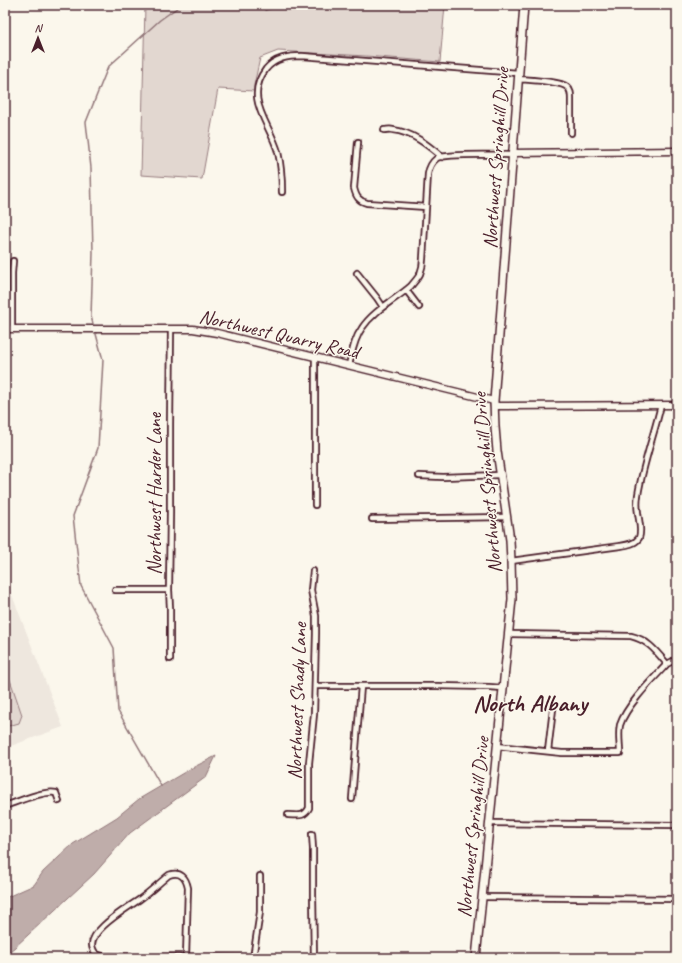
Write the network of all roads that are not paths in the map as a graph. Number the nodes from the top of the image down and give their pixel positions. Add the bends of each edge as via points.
1 (524, 5) edge
2 (518, 76) junction
3 (384, 130) dead end
4 (571, 132) dead end
5 (358, 142) dead end
6 (677, 151) edge
7 (512, 154) junction
8 (442, 156) junction
9 (282, 192) dead end
10 (426, 207) junction
11 (13, 260) dead end
12 (357, 274) dead end
13 (406, 290) junction
14 (419, 307) dead end
15 (383, 308) junction
16 (8, 329) edge
17 (171, 329) junction
18 (315, 357) junction
19 (349, 365) junction
20 (494, 403) junction
21 (660, 405) junction
22 (677, 405) edge
23 (500, 475) junction
24 (419, 476) dead end
25 (315, 505) dead end
26 (507, 517) junction
27 (372, 519) dead end
28 (512, 561) junction
29 (313, 571) dead end
30 (115, 590) dead end
31 (169, 590) junction
32 (509, 634) junction
33 (170, 659) dead end
34 (677, 660) edge
35 (667, 664) junction
36 (315, 686) junction
37 (361, 686) junction
38 (503, 688) junction
39 (553, 709) dead end
40 (497, 746) junction
41 (548, 751) junction
42 (352, 799) dead end
43 (59, 801) dead end
44 (5, 806) edge
45 (288, 815) dead end
46 (490, 823) junction
47 (677, 825) edge
48 (312, 834) dead end
49 (260, 876) dead end
50 (482, 897) junction
51 (677, 899) edge
52 (186, 957) junction
53 (132, 958) edge
54 (253, 958) edge
55 (276, 958) edge
56 (314, 958) edge
57 (476, 958) edge

1 - 2 main road, Northwest Springhill Drive
2 - 4 street via 561,84 568,88 571,94
2 - 7 main road, Northwest Springhill Drive
2 - 9 street via 388,62 293,56 280,58 267,68 259,82 257,98 278,152
3 - 8 street via 408,134
5 - 10 street via 354,188 358,199 367,203
6 - 7 street
7 - 8 street
7 - 20 main road, Northwest Springhill Drive
8 - 10 street via 429,167
10 - 13 street via 422,267 420,275
11 - 16 street
12 - 15 street
13 - 14 street
13 - 15 street
15 - 19 street via 359,332
16 - 17 street, Northwest Quarry Road
17 - 18 street, Northwest Quarry Road via 217,333
17 - 31 street, Northwest Harder Lane
18 - 19 street, Northwest Quarry Road
18 - 25 street
19 - 20 street, Northwest Quarry Road
20 - 21 street, Northwest Quarry Road
20 - 23 main road, Northwest Springhill Drive
21 - 22 street, Northwest Quarry Road
21 - 28 street via 638,496 641,530 638,540 620,546
23 - 24 street
23 - 26 main road, Northwest Springhill Drive
26 - 27 street
26 - 28 main road, Northwest Springhill Drive
28 - 32 main road, Northwest Springhill Drive
29 - 36 street, Northwest Shady Lane via 311,590 316,616
30 - 31 street
31 - 33 street, Northwest Harder Lane
32 - 35 street via 631,636 647,642
32 - 38 main road, Northwest Springhill Drive
34 - 35 street
35 - 41 street via 625,715 619,733 620,753
36 - 37 street
36 - 45 street, Northwest Shady Lane via 309,763 309,808 302,815
37 - 38 street
37 - 42 street
38 - 40 main road, Northwest Springhill Drive
39 - 41 street
40 - 41 street
40 - 46 main road, Northwest Springhill Drive
43 - 44 street via 53,792
46 - 47 street
46 - 50 main road, Northwest Springhill Drive
48 - 56 street
49 - 54 street via 260,912
50 - 51 street
50 - 57 main road, Northwest Springhill Drive
52 - 53 street
52 - 53 street via 188,888 182,876 173,874 104,926 93,938 93,950 98,955
52 - 54 street
54 - 55 street

